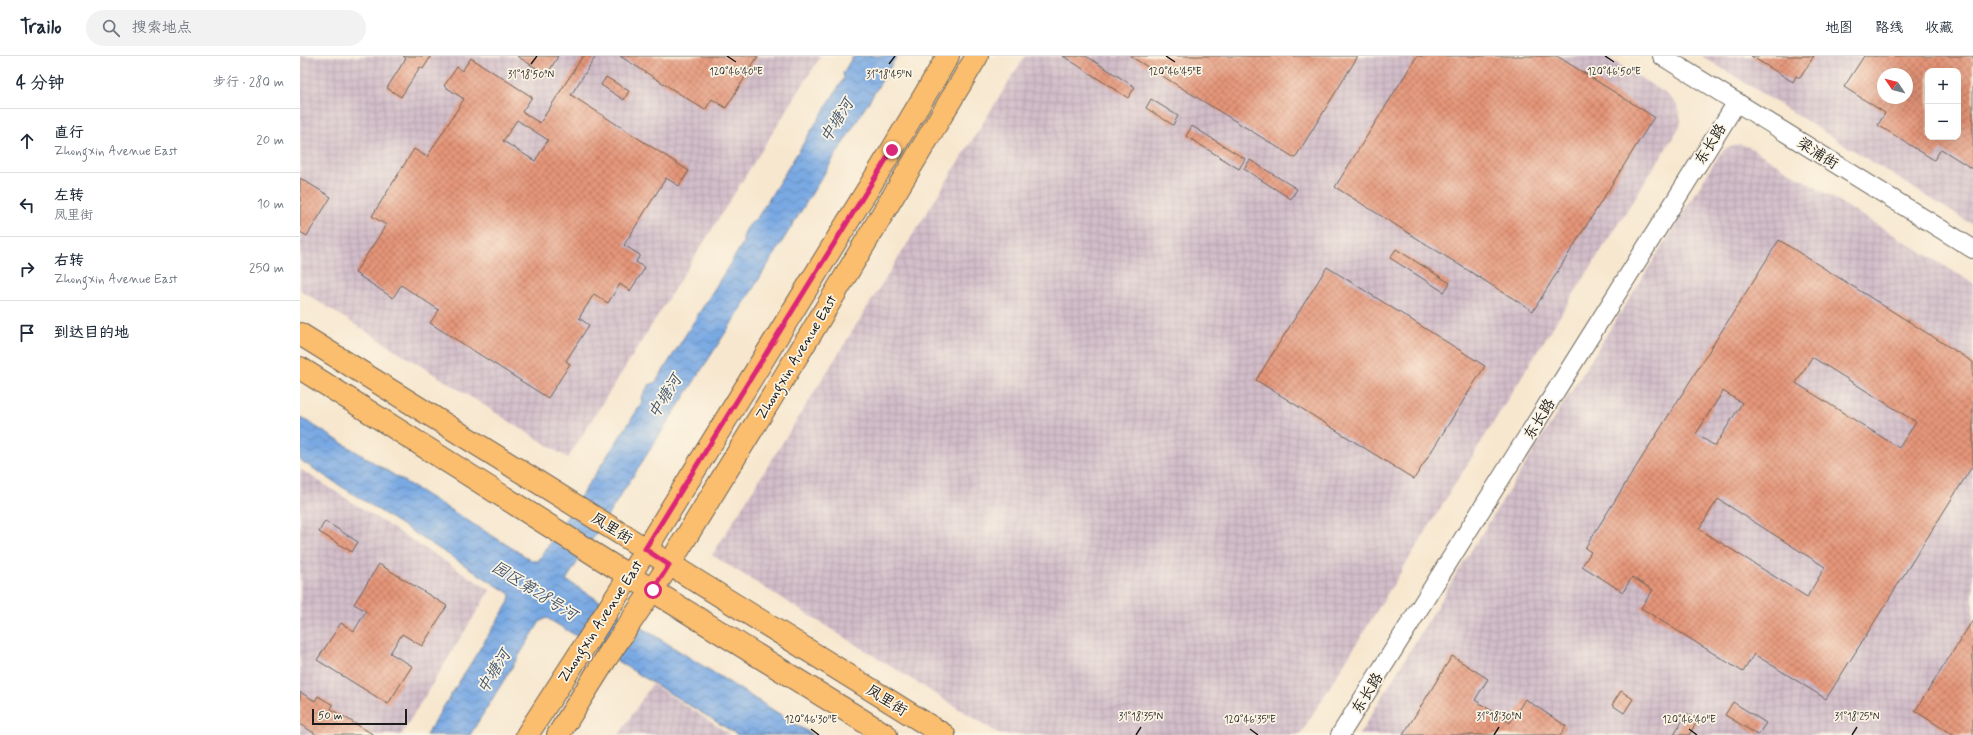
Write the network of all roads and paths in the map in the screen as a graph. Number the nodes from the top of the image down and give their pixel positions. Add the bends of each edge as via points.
1 (948, 56) edge
2 (977, 56) edge
3 (1662, 56) edge
4 (1736, 102) junction
5 (1973, 249) edge
6 (300, 334) edge
7 (300, 368) edge
8 (645, 549) junction
9 (669, 565) junction
10 (629, 577) junction
11 (653, 590) junction
12 (527, 735) edge
13 (558, 735) edge
14 (886, 735) edge
15 (944, 735) edge
16 (1340, 735) edge

1 - 8 main road, Zhongxin Avenue East
2 - 9 main road, Zhongxin Avenue East via 814,330
3 - 4 street, 梁浦街
4 - 5 street, 梁浦街
4 - 16 street, 东长路
6 - 8 main road, 凤里街
7 - 10 main road, 凤里街
8 - 9 main road, 凤里街
8 - 10 main road, Zhongxin Avenue East
9 - 11 main road, Zhongxin Avenue East
9 - 15 main road, 凤里街
10 - 11 main road, 凤里街
10 - 12 main road, Zhongxin Avenue East
11 - 13 main road, Zhongxin Avenue East
11 - 14 main road, 凤里街

